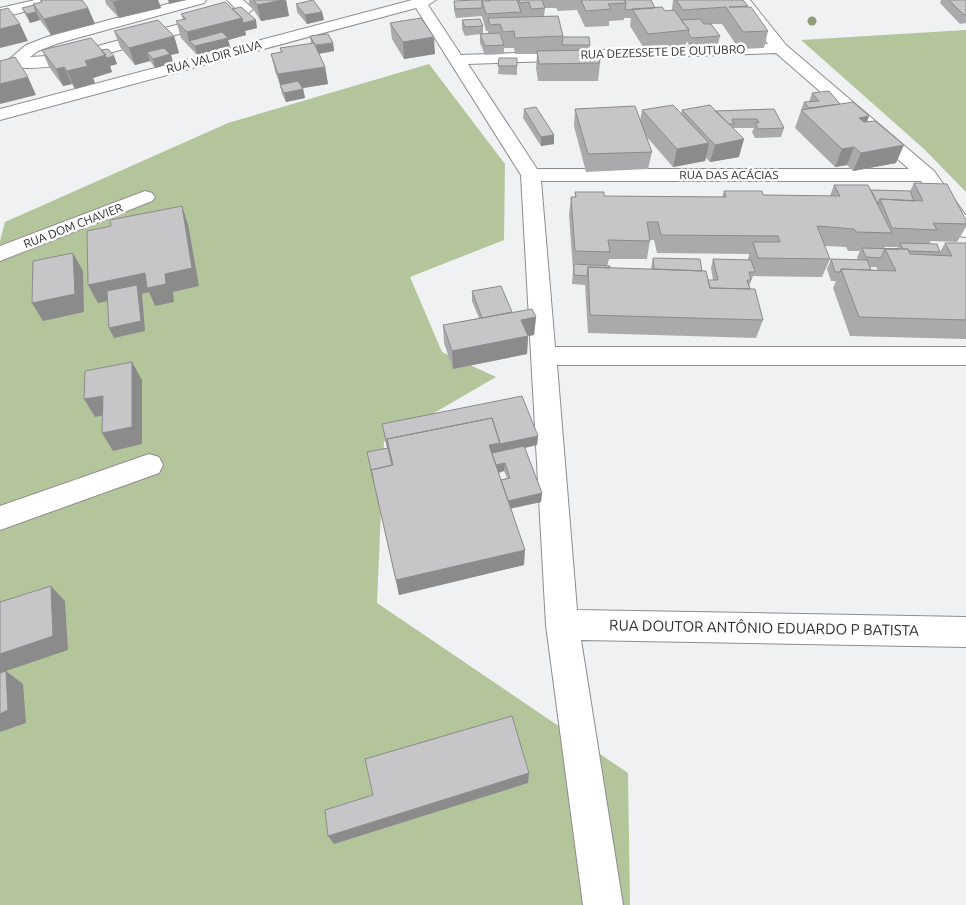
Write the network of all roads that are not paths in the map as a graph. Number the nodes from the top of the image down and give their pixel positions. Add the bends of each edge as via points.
1 (54, 0) edge
2 (199, 0) edge
3 (234, 0) edge
4 (742, 0) edge
5 (424, 1) edge
6 (0, 13) edge
7 (780, 48) junction
8 (456, 60) junction
9 (18, 61) junction
10 (0, 66) edge
11 (0, 114) edge
12 (531, 175) junction
13 (926, 176) junction
14 (145, 197) dead end
15 (966, 231) edge
16 (0, 254) edge
17 (543, 356) junction
18 (966, 356) edge
19 (149, 466) dead end
20 (0, 518) edge
21 (562, 625) junction
22 (966, 632) edge
23 (603, 905) edge

1 - 6 street
2 - 9 street via 53,40 32,48
3 - 9 street via 245,9 216,20 65,60
4 - 7 street
5 - 8 street
5 - 11 street, RUA VALDIR SILVA
7 - 8 street, RUA DEZESSETE DE OUTUBRO
7 - 13 street
8 - 12 street
9 - 10 street
12 - 13 street, RUA DAS ACÁCIAS
12 - 17 street
13 - 15 street
14 - 16 street, RUA DOM CHAVIER
17 - 18 street
17 - 21 street
19 - 20 street
21 - 22 street, RUA DOUTOR ANTÔNIO EDUARDO P BATISTA
21 - 23 street

